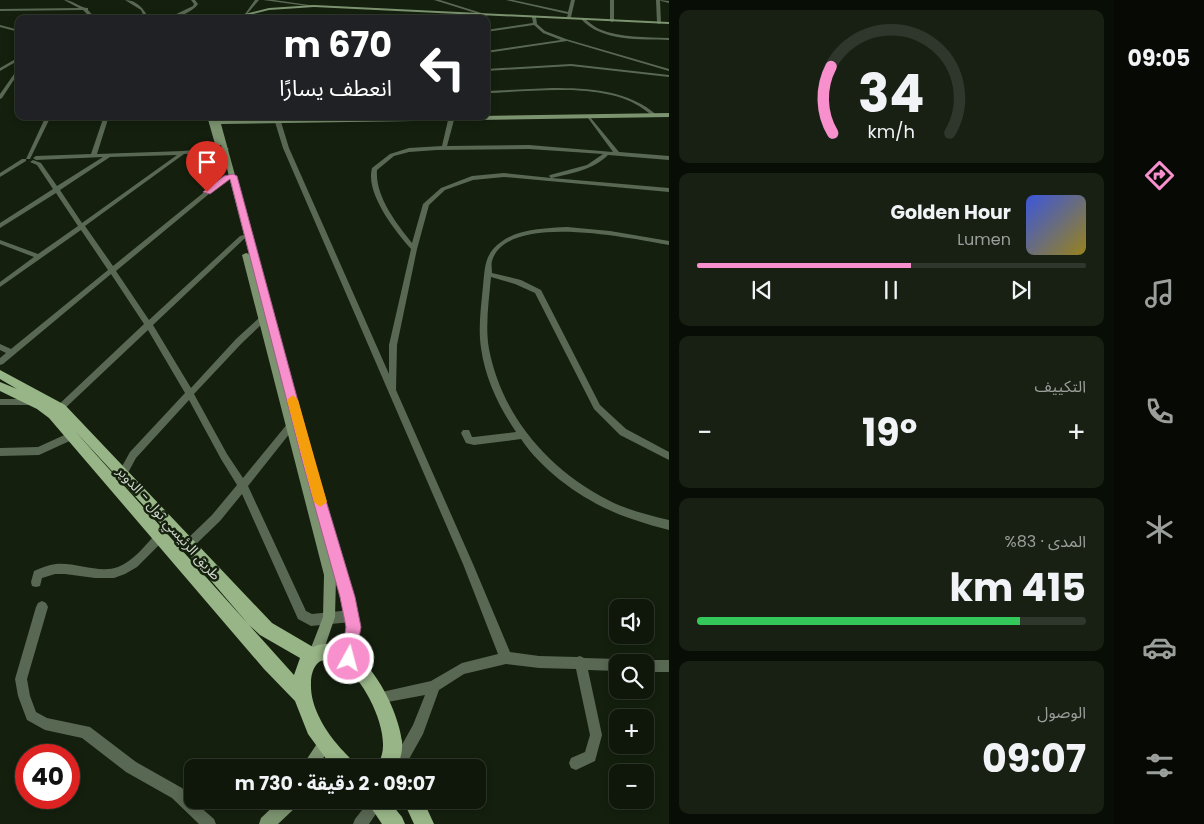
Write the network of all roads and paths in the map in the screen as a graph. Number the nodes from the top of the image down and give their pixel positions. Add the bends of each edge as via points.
1 (66, 0) edge
2 (72, 0) edge
3 (127, 0) edge
4 (193, 0) edge
5 (256, 0) edge
6 (265, 0) edge
7 (436, 0) edge
8 (508, 0) edge
9 (573, 0) edge
10 (612, 0) edge
11 (658, 0) edge
12 (662, 0) edge
13 (669, 2) edge
14 (314, 6) junction
15 (85, 9) junction
16 (0, 10) edge
17 (246, 13) junction
18 (569, 13) junction
19 (466, 14) junction
20 (91, 15) edge
21 (144, 15) edge
22 (177, 15) edge
23 (239, 15) edge
24 (462, 15) edge
25 (486, 15) joint
26 (490, 15) edge
27 (534, 17) junction
28 (568, 19) junction
29 (584, 19) junction
30 (612, 21) junction
31 (658, 23) junction
32 (669, 23) edge
33 (535, 24) junction
34 (0, 26) edge
35 (15, 30) edge
36 (490, 30) edge
37 (669, 39) edge
38 (568, 40) junction
39 (490, 51) edge
40 (15, 61) edge
41 (0, 70) edge
42 (490, 70) edge
43 (669, 70) edge
44 (15, 74) edge
45 (669, 76) edge
46 (490, 92) edge
47 (0, 98) edge
48 (669, 115) edge
49 (656, 116) junction
50 (490, 118) edge
51 (590, 118) junction
52 (47, 120) edge
53 (51, 120) edge
54 (106, 120) edge
55 (387, 120) edge
56 (412, 120) edge
57 (452, 120) edge
58 (215, 121) edge
59 (392, 121) junction
60 (278, 122) junction
61 (444, 148) junction
62 (223, 150) junction
63 (607, 153) junction
64 (617, 153) junction
65 (183, 154) junction
66 (93, 157) junction
67 (108, 157) junction
68 (669, 158) edge
69 (31, 160) junction
70 (10, 170) joint
71 (0, 176) edge
72 (230, 177) junction
73 (544, 178) junction
74 (56, 190) junction
75 (669, 190) edge
76 (0, 226) edge
77 (83, 226) junction
78 (245, 237) junction
79 (0, 242) edge
80 (669, 243) edge
81 (414, 249) junction
82 (39, 257) junction
83 (112, 272) junction
84 (489, 274) junction
85 (0, 286) edge
86 (266, 320) junction
87 (149, 326) junction
88 (0, 347) edge
89 (12, 352) junction
90 (0, 362) edge
91 (0, 374) edge
92 (0, 386) edge
93 (393, 391) junction
94 (191, 395) junction
95 (0, 402) edge
96 (33, 402) junction
97 (57, 411) junction
98 (295, 424) junction
99 (466, 433) dead end
100 (523, 435) junction
101 (71, 436) junction
102 (0, 452) edge
103 (669, 456) edge
104 (122, 474) junction
105 (243, 486) junction
106 (116, 488) junction
107 (321, 523) junction
108 (669, 525) edge
109 (160, 537) junction
110 (189, 544) junction
111 (36, 582) dead end
112 (242, 606) junction
113 (42, 607) dead end
114 (351, 616) junction
115 (230, 617) junction
116 (329, 617) junction
117 (315, 654) junction
118 (506, 658) junction
119 (349, 659) junction
120 (580, 662) junction
121 (609, 664) edge
122 (654, 666) edge
123 (669, 666) edge
124 (434, 686) junction
125 (303, 697) junction
126 (377, 698) junction
127 (325, 744) junction
128 (314, 759) edge
129 (335, 759) edge
130 (394, 759) edge
131 (398, 759) edge
132 (576, 763) dead end
133 (281, 809) edge
134 (370, 809) edge
135 (383, 809) edge
136 (417, 809) edge
137 (209, 824) edge
138 (267, 824) edge
139 (360, 824) edge
140 (395, 824) edge
141 (424, 824) edge

1 - 15 street
2 - 15 street
3 - 21 street via 142,9
4 - 22 street via 194,7
5 - 17 street
6 - 14 street
7 - 25 street
8 - 18 street
9 - 18 street
10 - 30 street
11 - 31 street
12 - 13 street
14 - 17 street
14 - 19 street
15 - 16 street
15 - 20 street
17 - 23 street
18 - 28 street
19 - 24 street
19 - 25 street
26 - 27 street
27 - 28 street
27 - 33 street
28 - 29 street
29 - 30 street
29 - 37 street via 594,28 616,35
30 - 31 street
31 - 32 street
33 - 36 street
33 - 38 street via 544,32
34 - 35 street
38 - 39 street
38 - 43 street
40 - 41 street
42 - 45 street via 571,65
44 - 47 street
46 - 49 street via 599,91 634,100
48 - 49 street
49 - 51 street
50 - 51 street
51 - 64 street
52 - 69 street
53 - 69 street
54 - 66 street
55 - 59 street
56 - 59 street
57 - 61 street
58 - 60 street
58 - 62 street
59 - 60 street
60 - 93 street via 286,148
61 - 63 street via 529,147
61 - 81 street via 409,150 392,155 373,172 378,193
62 - 65 street
62 - 72 street
63 - 64 street
63 - 73 street via 590,166
64 - 68 street
65 - 67 street
65 - 77 street
66 - 67 street
66 - 69 street
67 - 74 street
69 - 70 street
69 - 74 street via 39,164
70 - 71 street
72 - 78 street
72 - 83 street
73 - 75 street
73 - 81 street via 485,176 442,189 426,204
74 - 76 street
74 - 77 street
77 - 82 street
77 - 83 street
78 - 86 street
78 - 87 street
79 - 82 street
80 - 84 street via 575,230 538,230 508,239 500,245 489,261
81 - 93 street via 393,345
82 - 85 street
83 - 87 street
83 - 89 street
84 - 100 street via 485,347 495,384
84 - 103 street via 538,292 597,406 623,432
86 - 94 street via 239,341
86 - 98 street
87 - 94 street
87 - 97 street
88 - 89 street
89 - 90 street
91 - 97 main road, طريق الرئيسي تول - الدوير
92 - 96 main road, طريق الرئيسي تول - الدوير
93 - 118 street
94 - 104 street via 144,442
94 - 105 street
95 - 96 street
96 - 97 main road, طريق الرئيسي تول - الدوير
97 - 101 main road, طريق الرئيسي تول - الدوير
97 - 104 main road, طريق الرئيسي تول - الدوير
98 - 105 street
98 - 107 street
99 - 100 street via 474,441
100 - 108 street via 561,476 593,498 639,519
101 - 102 street via 39,451
101 - 106 main road, طريق الرئيسي تول - الدوير
104 - 106 street
104 - 110 main road, طريق الرئيسي تول - الدوير
105 - 110 street
105 - 116 street via 302,615 311,620
106 - 109 main road, طريق الرئيسي تول - الدوير
107 - 114 street
107 - 116 street via 330,575
109 - 111 street via 133,563 115,573 52,570 38,575
109 - 115 main road, طريق الرئيسي تول - الدوير
110 - 112 main road, طريق الرئيسي تول - الدوير
112 - 115 main road
112 - 117 main road, طريق الرئيسي تول - الدوير via 266,629
113 - 137 street via 21,679 31,716 46,724 85,732 131,767 177,794
114 - 116 street
114 - 119 street via 353,627
115 - 125 main road, طريق الرئيسي تول - الدوير
116 - 117 street
117 - 119 main road via 332,651
117 - 125 main road via 304,670
118 - 120 street
118 - 124 street via 462,669
119 - 126 main road via 364,674
120 - 121 street
120 - 132 street via 596,735 590,756
122 - 123 street
124 - 126 street
124 - 131 street via 418,729
125 - 127 main road via 311,720
126 - 130 main road via 387,720
127 - 128 street
127 - 129 main road
133 - 138 street
134 - 139 street
135 - 140 main road
136 - 141 main road

